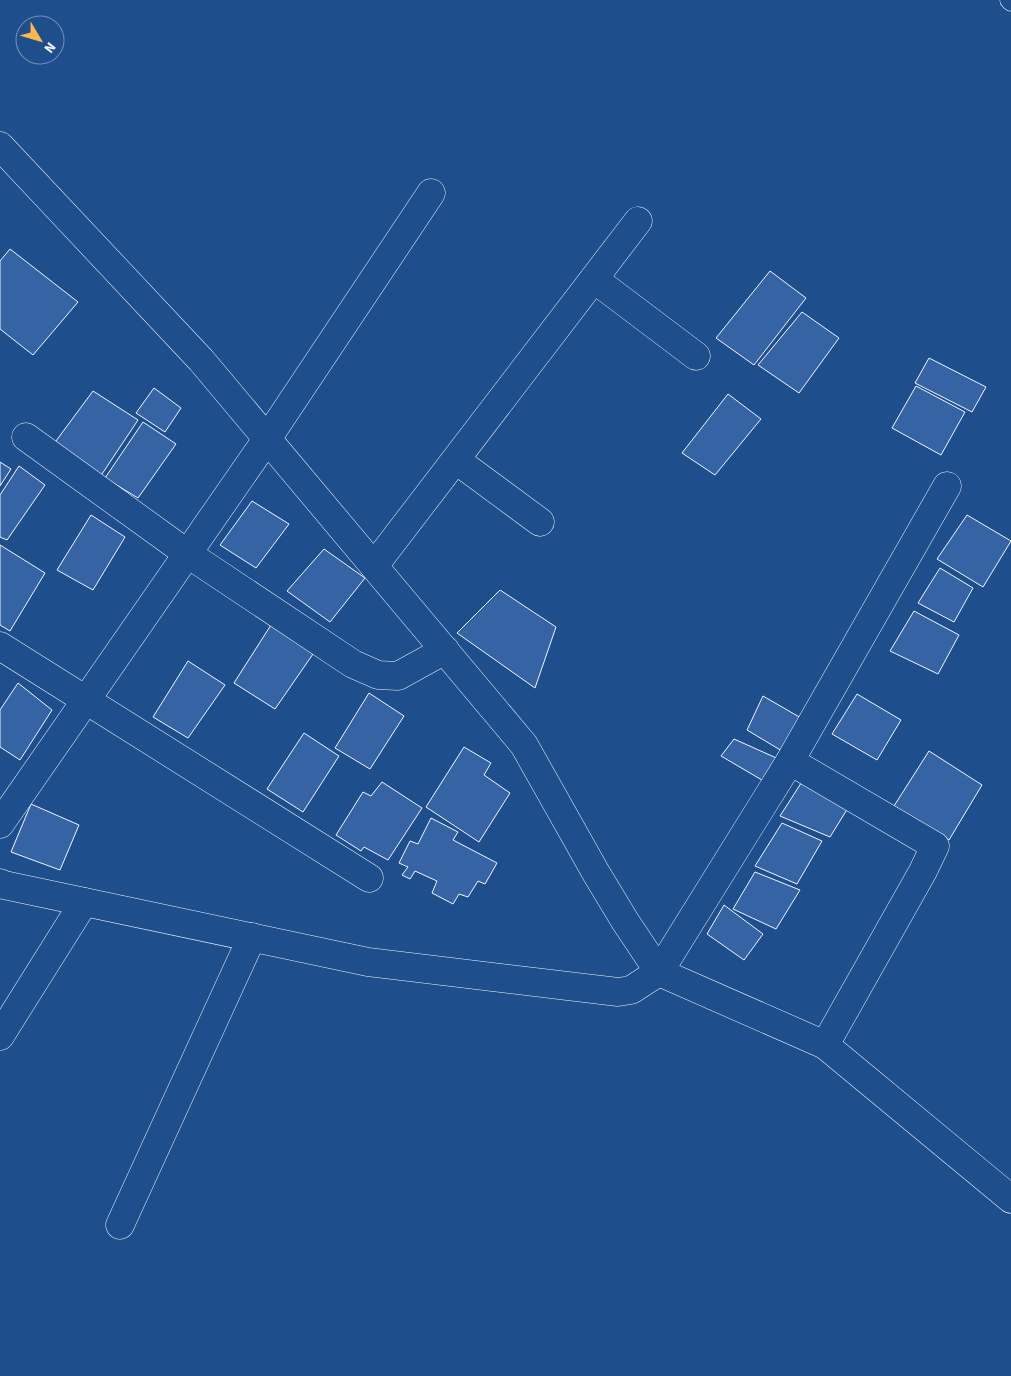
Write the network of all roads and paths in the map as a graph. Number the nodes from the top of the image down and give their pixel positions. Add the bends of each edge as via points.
1 (0, 146) edge
2 (431, 194) dead end
3 (638, 221) dead end
4 (594, 279) junction
5 (696, 356) dead end
6 (26, 437) dead end
7 (268, 439) junction
8 (456, 460) junction
9 (947, 486) dead end
10 (540, 522) dead end
11 (188, 554) junction
12 (374, 566) junction
13 (0, 646) edge
14 (445, 650) junction
15 (86, 700) junction
16 (790, 761) junction
17 (0, 824) edge
18 (369, 878) dead end
19 (0, 883) edge
20 (84, 902) junction
21 (252, 937) junction
22 (659, 972) junction
23 (0, 1036) edge
24 (825, 1045) junction
25 (1011, 1199) edge
26 (120, 1225) dead end

1 - 7 street via 201,360
2 - 7 street
3 - 4 street
4 - 5 street
4 - 8 street
6 - 11 street
7 - 11 street
7 - 12 street
8 - 10 street
8 - 12 street
9 - 16 street
11 - 14 street via 354,664 378,675 398,676
11 - 15 street
12 - 14 street
13 - 15 street
14 - 22 street via 524,745 625,921
15 - 17 street
15 - 18 street
16 - 22 street
16 - 24 street via 935,846
19 - 20 street
20 - 21 street
20 - 23 street
21 - 22 street via 368,962 618,992 631,990
21 - 26 street
22 - 24 street
24 - 25 street

